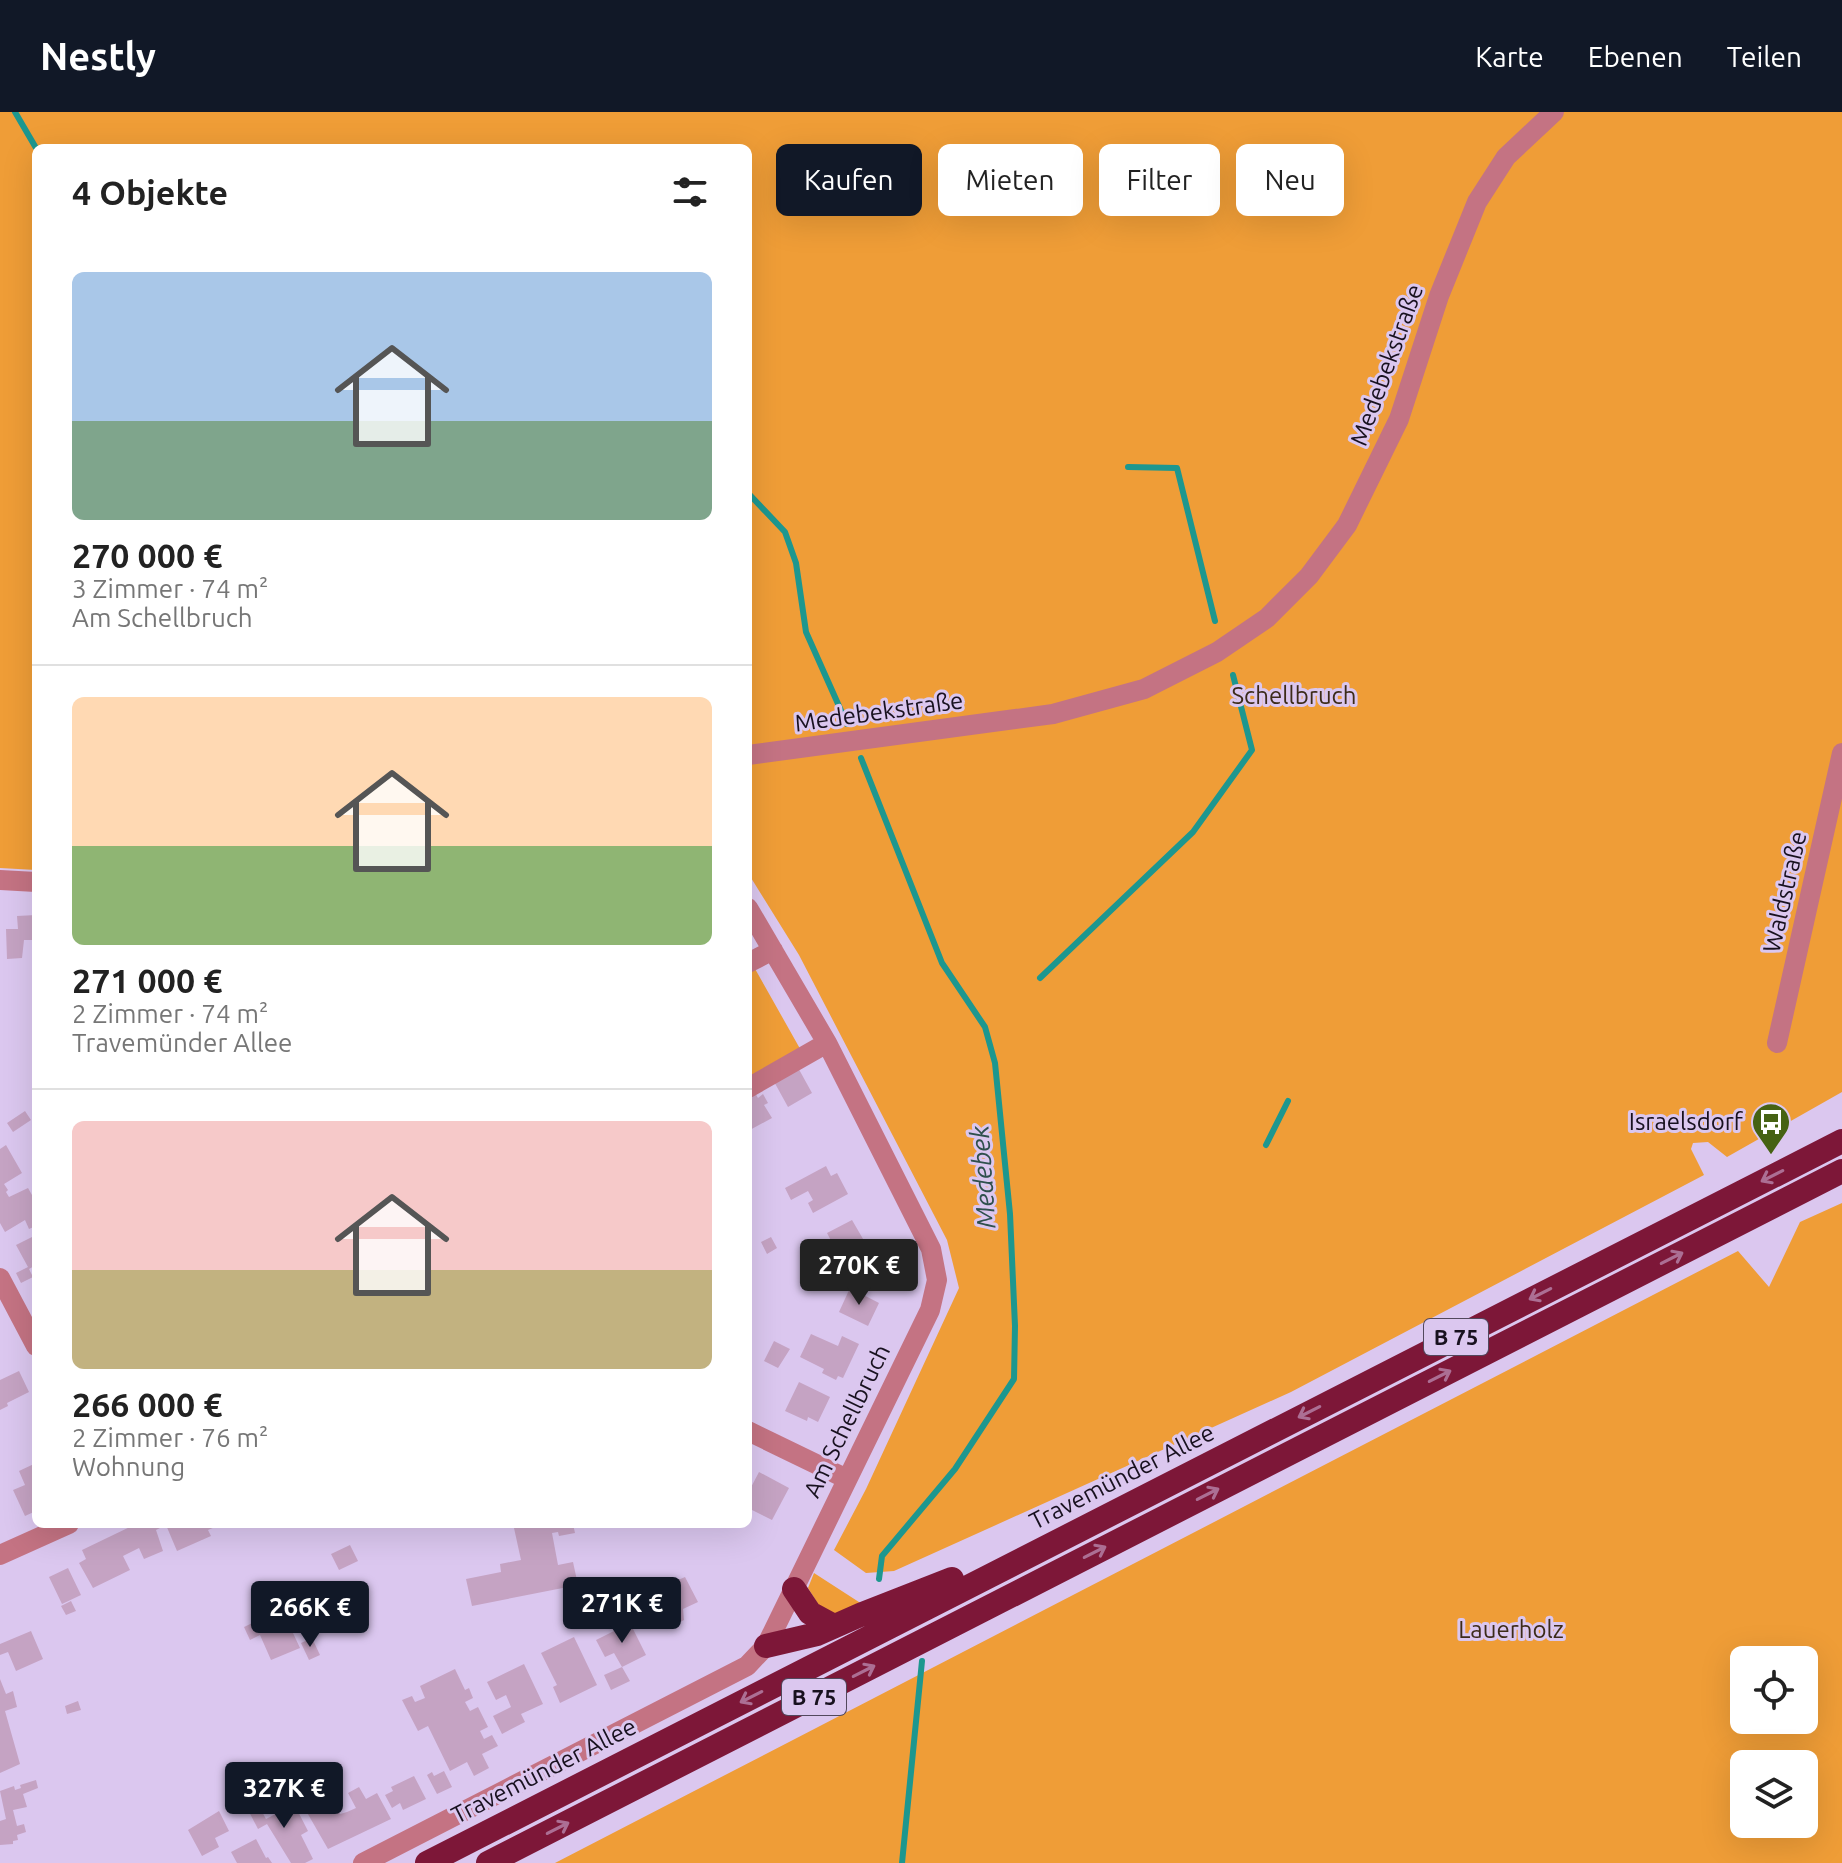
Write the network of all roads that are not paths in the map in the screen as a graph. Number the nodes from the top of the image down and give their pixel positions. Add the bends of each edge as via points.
1 (1554, 112) edge
2 (1842, 753) edge
3 (752, 754) edge
4 (0, 880) edge
5 (32, 882) edge
6 (752, 915) edge
7 (773, 950) junction
8 (752, 961) edge
9 (827, 1043) junction
10 (1777, 1043) dead end
11 (752, 1086) edge
12 (1842, 1141) edge
13 (1842, 1171) edge
14 (0, 1278) edge
15 (32, 1338) edge
16 (752, 1433) edge
17 (847, 1479) junction
18 (60, 1528) edge
19 (1070, 1534) junction
20 (0, 1555) edge
21 (794, 1589) junction
22 (834, 1626) junction
23 (766, 1646) junction
24 (363, 1863) edge
25 (427, 1863) edge
26 (488, 1863) edge

1 - 3 street, Medebekstraße via 1506,157 1477,202 1399,419 1347,525 1309,576 1267,618 1217,652 1144,689 1068,710
2 - 10 street, Waldstraße
4 - 5 street
6 - 7 street, Am Schellbruch
7 - 8 street
7 - 9 street, Am Schellbruch
9 - 11 street
9 - 17 street, Am Schellbruch via 931,1249 937,1280 930,1310
12 -> 19 highway, Travemünder Allee / B 75
26 -> 13 highway, B 75
14 - 15 street
16 - 17 street
17 - 21 street, Am Schellbruch
18 - 20 street
19 - 22 highway
19 -> 25 highway, Travemünder Allee / B 75
21 - 22 highway via 810,1613
21 - 23 street, Am Schellbruch
22 - 23 highway
23 - 24 street, Travemünder Allee via 747,1666

